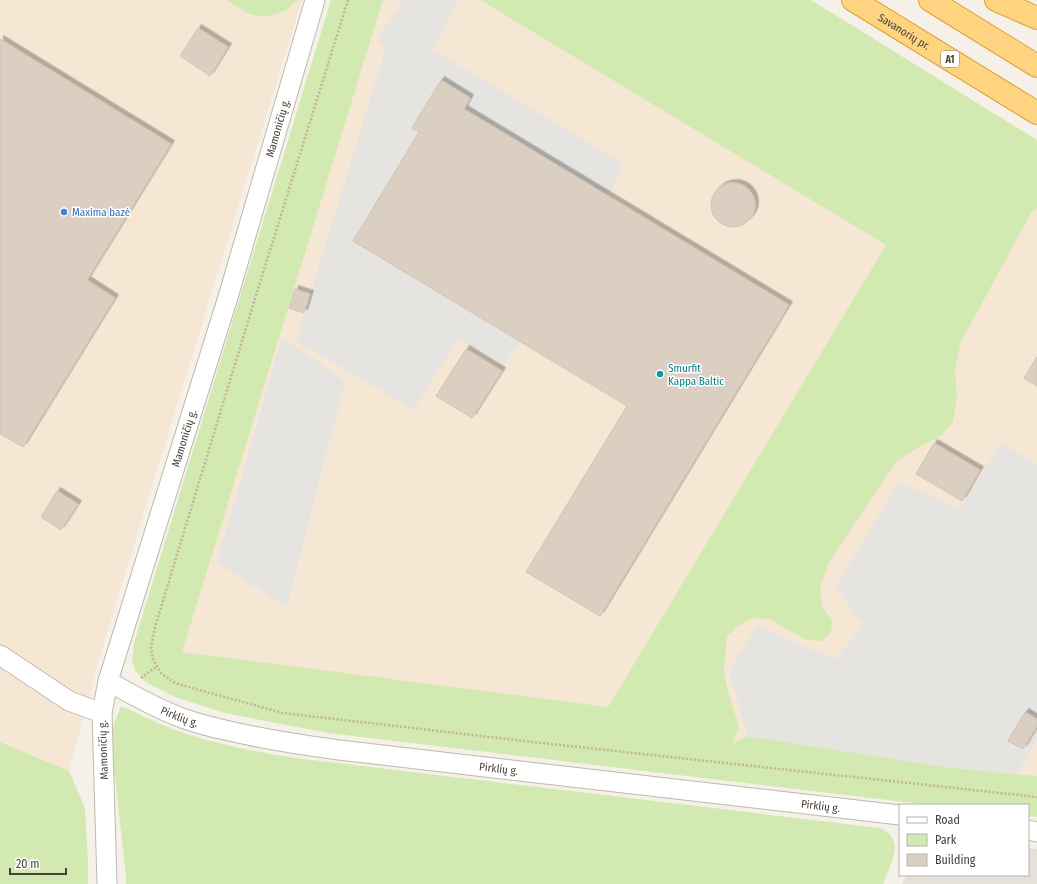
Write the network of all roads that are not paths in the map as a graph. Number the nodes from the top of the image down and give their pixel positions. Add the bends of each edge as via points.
1 (315, 0) edge
2 (853, 0) edge
3 (930, 0) edge
4 (996, 0) edge
5 (1037, 18) edge
6 (1037, 66) edge
7 (1037, 113) edge
8 (0, 655) edge
9 (108, 681) junction
10 (102, 713) junction
11 (899, 815) edge
12 (107, 884) edge

1 - 9 street, Mamoničių g. via 228,297
2 - 7 highway, Savanorių pr. / A1
3 - 6 highway
4 - 5 highway
8 - 10 street via 69,701
9 - 10 street, Mamoničių g.
9 - 11 street, Pirklių g. via 150,704 183,718 215,728 290,743
10 - 12 street, Mamoničių g.

